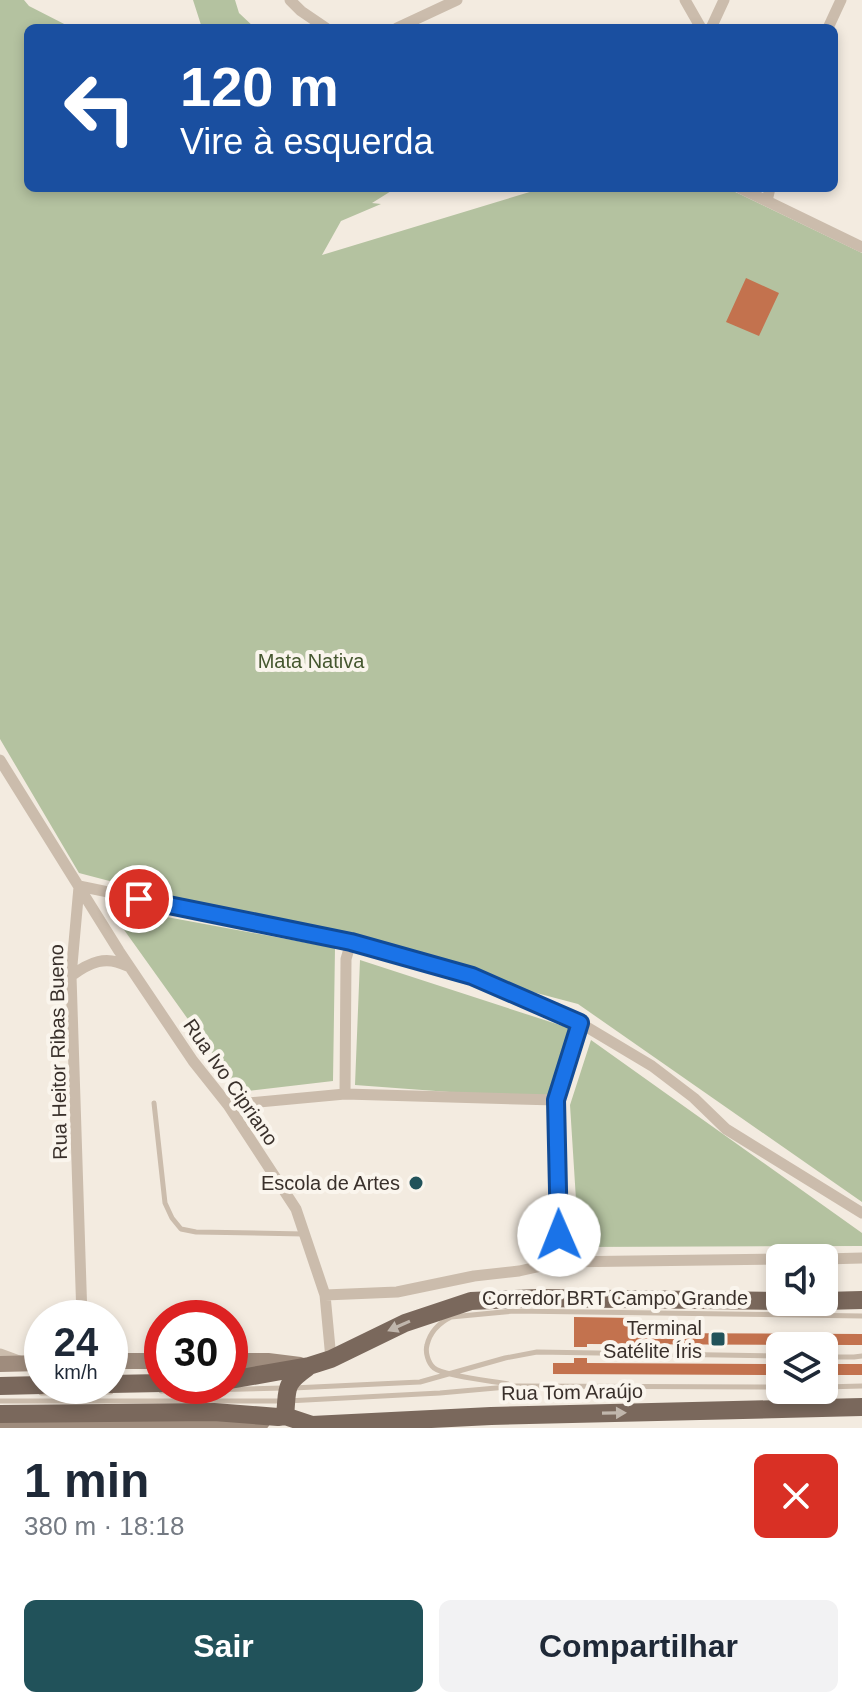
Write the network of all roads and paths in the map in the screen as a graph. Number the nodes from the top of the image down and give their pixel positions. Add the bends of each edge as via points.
1 (290, 0) edge
2 (457, 0) edge
3 (685, 0) edge
4 (724, 0) edge
5 (841, 0) edge
6 (320, 24) edge
7 (406, 24) edge
8 (699, 24) edge
9 (713, 24) edge
10 (830, 24) edge
11 (748, 192) edge
12 (769, 192) edge
13 (767, 201) junction
14 (862, 247) edge
15 (0, 760) edge
16 (79, 886) junction
17 (351, 942) junction
18 (132, 968) junction
19 (71, 976) junction
20 (580, 1023) junction
21 (345, 1094) junction
22 (556, 1100) junction
23 (154, 1103) dead end
24 (228, 1105) junction
25 (862, 1213) edge
26 (305, 1234) junction
27 (862, 1258) edge
28 (766, 1259) edge
29 (838, 1259) edge
30 (559, 1262) junction
31 (325, 1295) junction
32 (81, 1300) edge
33 (862, 1300) edge
34 (766, 1301) edge
35 (838, 1301) edge
36 (862, 1316) edge
37 (0, 1354) edge
38 (766, 1356) edge
39 (862, 1356) edge
40 (838, 1357) edge
41 (331, 1359) junction
42 (24, 1361) edge
43 (248, 1361) edge
44 (0, 1364) edge
45 (24, 1364) edge
46 (309, 1366) junction
47 (451, 1374) junction
48 (248, 1377) edge
49 (0, 1386) edge
50 (517, 1386) junction
51 (862, 1386) edge
52 (766, 1387) edge
53 (838, 1387) edge
54 (24, 1388) edge
55 (0, 1401) edge
56 (248, 1403) edge
57 (862, 1407) edge
58 (285, 1410) edge
59 (0, 1414) edge
60 (491, 1422) edge
61 (0, 1426) edge
62 (312, 1426) edge

1 - 6 street
2 - 7 street
3 - 8 street
4 - 9 street
5 - 10 street
11 - 13 street
12 - 13 street
13 - 14 street
15 - 16 street
16 - 17 street
16 - 18 street, Rua Ivo Cipriano
16 - 19 street, Rua Heitor Ribas Bueno
17 - 20 street via 472,976
17 - 21 street via 346,959
18 - 19 street via 99,961
18 - 24 street, Rua Ivo Cipriano
19 - 32 street, Rua Heitor Ribas Bueno
20 - 22 street
20 - 25 street via 652,1066 726,1129
21 - 22 street
21 - 24 street
22 - 30 street
23 - 26 lane via 165,1203 181,1229
24 - 26 street, Rua Ivo Cipriano via 296,1209
26 - 31 street, Rua Ivo Cipriano
27 - 29 street
28 - 30 street
30 - 31 street via 397,1292
31 - 41 street, Rua Ivo Cipriano
33 - 35 main road
34 -> 41 main road via 471,1301 405,1323
36 - 47 lane, Corredor BRT Campo Grande via 514,1311 451,1317 432,1332 426,1353 435,1369
37 - 42 street
38 - 47 lane via 537,1352
39 - 40 lane
41 - 46 main road
43 - 46 street
44 - 45 street
46 - 48 main road
46 - 58 main road via 291,1380
47 - 50 lane
47 - 58 lane
49 - 54 main road
50 - 52 lane
50 - 58 lane
51 - 53 lane
55 - 58 lane
56 - 58 lane
60 -> 57 main road, Rua Tom Araújo
58 - 59 main road, Rua Tom Araújo
58 - 61 street via 267,1422
58 - 62 main road, Rua Tom Araújo
60 - 62 main road, Rua Tom Araújo

